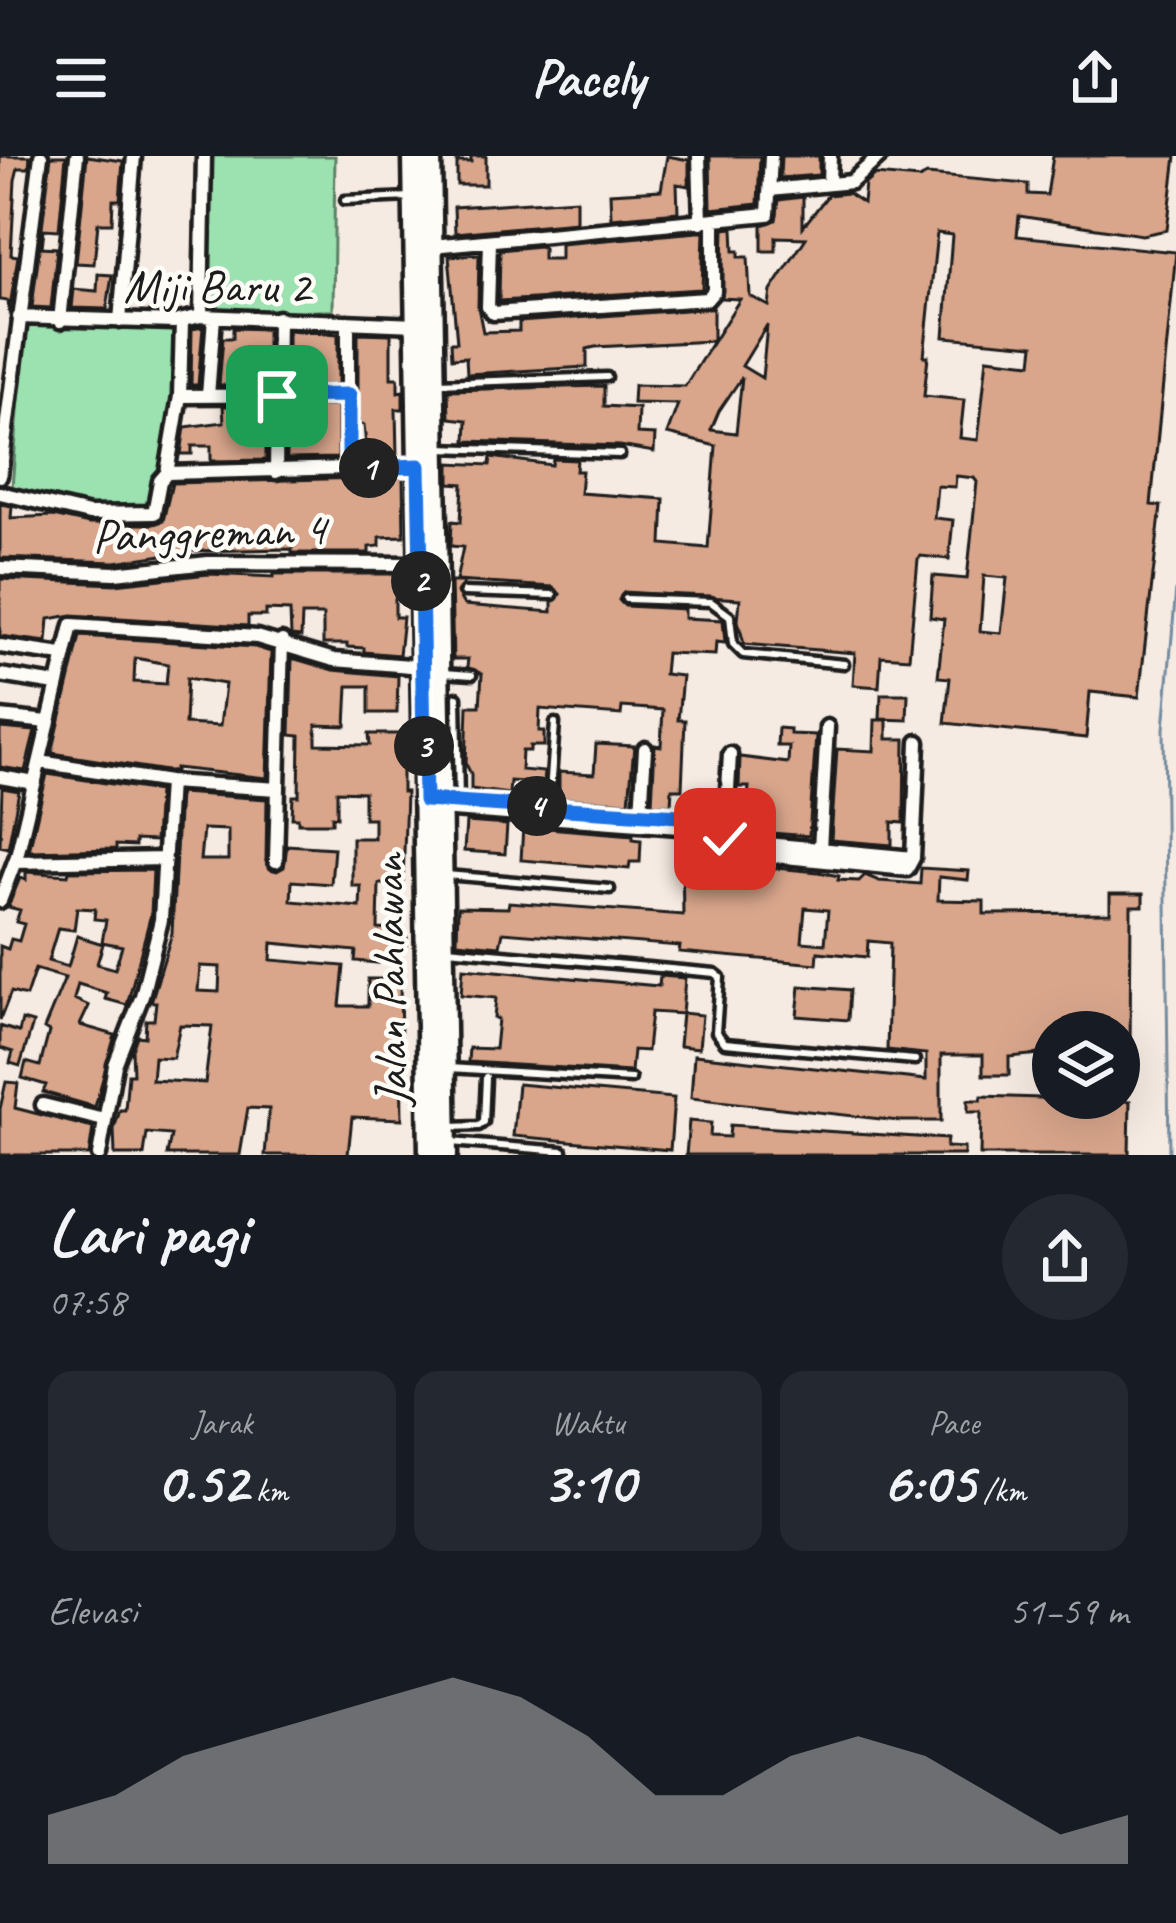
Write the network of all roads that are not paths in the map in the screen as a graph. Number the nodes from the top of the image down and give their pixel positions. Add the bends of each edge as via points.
1 (41, 156) edge
2 (77, 156) edge
3 (134, 156) edge
4 (204, 156) edge
5 (413, 156) edge
6 (431, 156) edge
7 (699, 156) edge
8 (771, 156) edge
9 (830, 156) edge
10 (880, 156) edge
11 (829, 181) junction
12 (770, 190) junction
13 (414, 197) junction
14 (345, 200) dead end
15 (707, 222) junction
16 (490, 242) junction
17 (435, 245) junction
18 (207, 316) junction
19 (19, 317) junction
20 (278, 318) junction
21 (60, 321) junction
22 (120, 321) junction
23 (182, 322) junction
24 (348, 322) junction
25 (416, 325) junction
26 (7, 359) edge
27 (607, 376) dead end
28 (434, 383) junction
29 (349, 395) junction
30 (180, 396) junction
31 (208, 396) junction
32 (277, 396) junction
33 (3, 428) edge
34 (435, 448) junction
35 (2, 453) edge
36 (620, 454) dead end
37 (419, 466) junction
38 (349, 469) junction
39 (276, 472) junction
40 (167, 473) junction
41 (0, 476) edge
42 (0, 493) edge
43 (421, 563) junction
44 (0, 568) edge
45 (436, 592) junction
46 (464, 592) dead end
47 (553, 595) dead end
48 (626, 599) dead end
49 (282, 641) junction
50 (0, 646) edge
51 (62, 655) junction
52 (844, 664) dead end
53 (431, 670) junction
54 (0, 675) edge
55 (472, 675) dead end
56 (56, 684) junction
57 (457, 698) dead end
58 (0, 717) edge
59 (48, 722) junction
60 (555, 723) dead end
61 (827, 728) dead end
62 (918, 742) dead end
63 (645, 749) dead end
64 (730, 754) dead end
65 (40, 762) junction
66 (0, 777) edge
67 (169, 782) junction
68 (35, 783) junction
69 (278, 789) junction
70 (438, 804) junction
71 (549, 807) junction
72 (641, 813) junction
73 (725, 845) junction
74 (820, 849) junction
75 (0, 853) edge
76 (913, 858) junction
77 (16, 859) junction
78 (165, 860) junction
79 (276, 862) dead end
80 (442, 875) junction
81 (610, 889) dead end
82 (0, 902) edge
83 (438, 959) junction
84 (915, 1060) dead end
85 (445, 1067) junction
86 (486, 1077) dead end
87 (631, 1079) dead end
88 (43, 1105) dead end
89 (104, 1120) junction
90 (446, 1141) edge
91 (563, 1151) dead end
92 (99, 1155) edge
93 (429, 1155) edge

1 - 19 street
2 - 21 street
3 - 22 street
4 - 18 street
5 - 13 main road, Jalan Pahlawan
6 - 17 main road, Jalan Pahlawan
7 - 15 street
8 - 12 street
9 - 11 street
10 - 11 street via 857,180
11 - 12 street
12 - 15 street via 768,214
13 - 14 lane
13 - 25 main road, Jalan Pahlawan
15 - 16 street
15 - 16 street via 714,291 707,299 494,313
16 - 17 street
17 - 28 main road, Jalan Pahlawan
18 - 20 street, Miji Baru 2
18 - 23 street, Miji Baru 2
18 - 31 street
19 - 21 street, Miji Baru 2
19 - 26 street
20 - 24 street, Miji Baru 2
20 - 32 street
21 - 22 street, Miji Baru 2
22 - 23 street, Miji Baru 2
23 - 30 street
24 - 25 street, Miji Baru 2
24 - 29 street
25 - 37 main road, Jalan Pahlawan
26 - 33 street
27 - 28 lane
28 - 34 main road, Jalan Pahlawan
29 - 32 street
29 - 38 street
30 - 31 street
30 - 40 street
31 - 32 street
32 - 39 street
33 - 35 street
34 - 36 lane
34 - 45 main road, Jalan Pahlawan
35 - 41 street
37 - 38 street
37 - 43 main road, Jalan Pahlawan
38 - 39 street
39 - 40 street
40 - 42 street via 152,514 89,514
43 - 44 street, Panggreman 4 via 208,563 115,573
43 - 45 main road, Jalan Pahlawan
45 - 53 main road, Jalan Pahlawan
46 - 47 lane
48 - 52 lane via 711,602 730,616 742,653
49 - 51 street via 76,623
49 - 53 street via 334,660
49 - 69 street
50 - 51 street
51 - 56 street
53 - 55 lane
53 - 70 main road, Jalan Pahlawan
54 - 56 street
56 - 59 street
57 - 70 lane
58 - 59 street
59 - 65 street
60 - 71 lane
61 - 74 street
62 - 76 street
63 - 72 street
64 - 73 street
65 - 67 street
65 - 68 street
66 - 68 street
67 - 69 street
67 - 78 street
68 - 77 street
69 - 79 street
70 - 71 street
70 - 73 street via 679,827
70 - 80 main road, Jalan Pahlawan
70 - 83 main road, Jalan Pahlawan
71 - 72 street
72 - 73 street via 686,818
73 - 74 street
73 - 76 street via 907,869
74 - 76 street
75 - 77 street
77 - 78 street
77 - 82 street
78 - 89 street via 157,940
80 - 81 lane
80 - 83 main road, Jalan Pahlawan
83 - 84 lane via 716,973 716,1032 730,1046
83 - 85 main road, Jalan Pahlawan
83 - 93 main road, Jalan Pahlawan
85 - 87 lane
85 - 90 main road, Jalan Pahlawan
86 - 90 lane via 484,1122
88 - 89 street
89 - 92 street
90 - 91 lane

